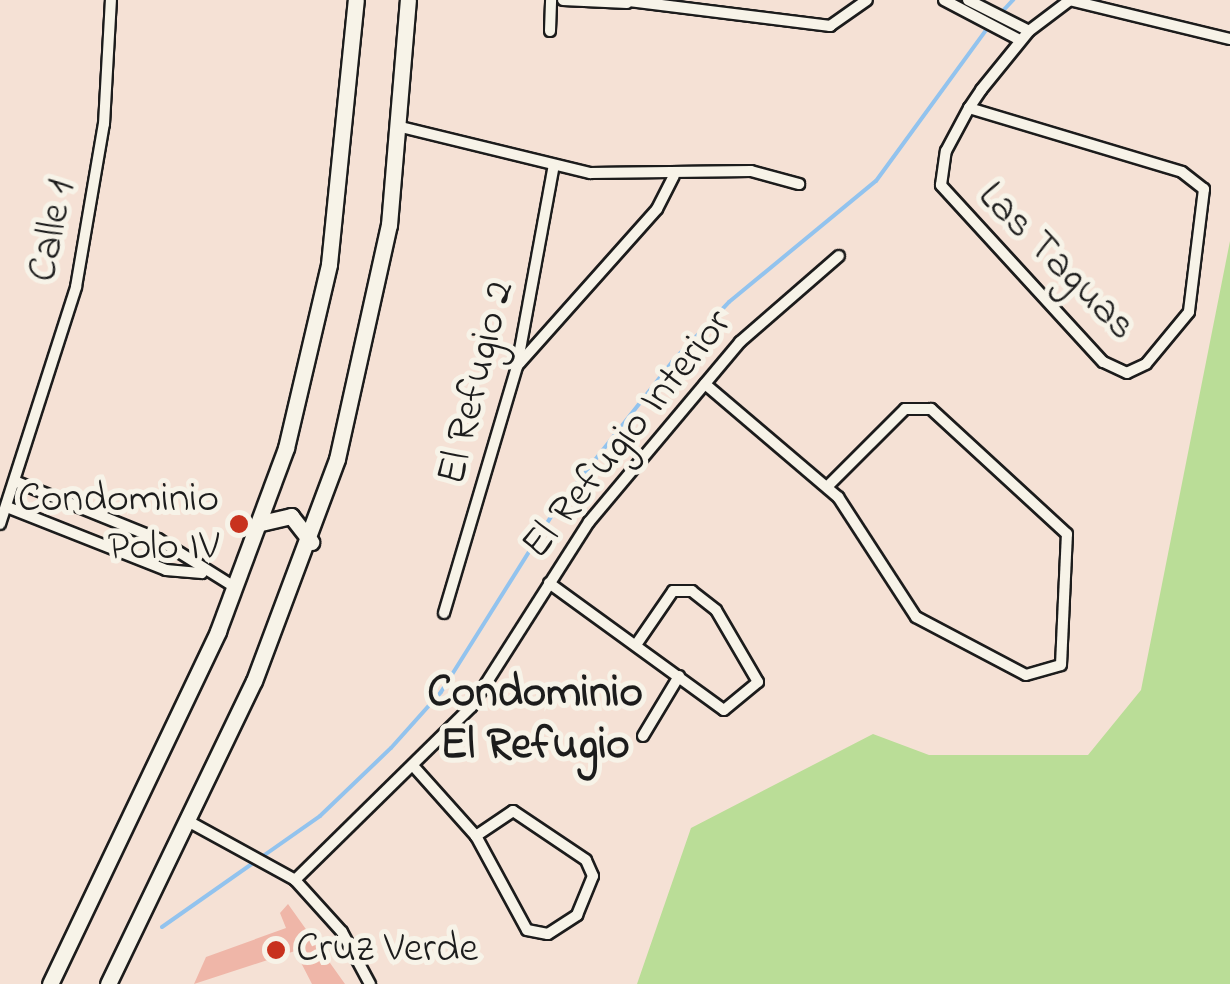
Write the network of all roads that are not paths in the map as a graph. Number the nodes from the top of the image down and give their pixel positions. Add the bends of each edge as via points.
1 (111, 0) edge
2 (356, 0) edge
3 (408, 0) edge
4 (551, 0) edge
5 (564, 0) edge
6 (868, 0) edge
7 (944, 0) edge
8 (968, 0) edge
9 (1069, 0) edge
10 (624, 2) edge
11 (550, 30) dead end
12 (1024, 36) junction
13 (1230, 39) edge
14 (969, 108) junction
15 (400, 127) junction
16 (554, 165) junction
17 (674, 176) junction
18 (799, 184) dead end
19 (839, 256) dead end
20 (517, 366) junction
21 (705, 384) junction
22 (18, 482) junction
23 (828, 486) junction
24 (7, 507) junction
25 (261, 523) junction
26 (0, 524) edge
27 (310, 542) junction
28 (203, 573) junction
29 (549, 584) junction
30 (236, 588) junction
31 (444, 613) dead end
32 (638, 642) junction
33 (679, 676) junction
34 (643, 736) dead end
35 (416, 769) junction
36 (186, 820) junction
37 (476, 836) junction
38 (295, 880) junction
39 (50, 984) edge
40 (108, 984) edge
41 (370, 984) edge

1 - 22 street, Calle 1 via 86,239
2 - 25 street via 324,296
3 - 15 street
4 - 11 street
5 - 10 street
6 - 10 street via 830,26
7 - 12 street via 997,30
8 - 12 street
9 - 12 street, Las Taguas
9 - 13 street
12 - 14 street, Las Taguas
14 - 14 street, Las Taguas via 1182,172 1204,189 1189,312 1146,364 1128,373 1103,362 946,198 942,163
15 - 16 street
15 - 27 street via 362,370
16 - 17 street
16 - 20 street, El Refugio 2
17 - 18 street via 752,171
17 - 20 street via 657,209
19 - 21 street, El Refugio Interior via 760,321
20 - 31 street, El Refugio 2
21 - 23 street
21 - 29 street, El Refugio Interior
22 - 24 street, Calle 1
22 - 28 street via 167,544
23 - 23 street via 916,617 1026,676 1061,665 1067,534 931,409 905,408
24 - 26 street, Calle 1
24 - 28 street via 166,570
25 - 27 street via 291,516
25 - 30 street
27 - 36 street
28 - 30 street
29 - 32 street
29 - 35 street, El Refugio Interior via 484,690
30 - 39 street
32 - 33 street
32 - 33 street via 673,591 692,591 716,610 758,682 724,710
33 - 34 street
35 - 37 street
35 - 38 street, El Refugio Interior
36 - 38 street
36 - 40 street
37 - 37 street via 528,930 548,934 577,915 593,876 582,856 513,811
38 - 41 street via 342,932

